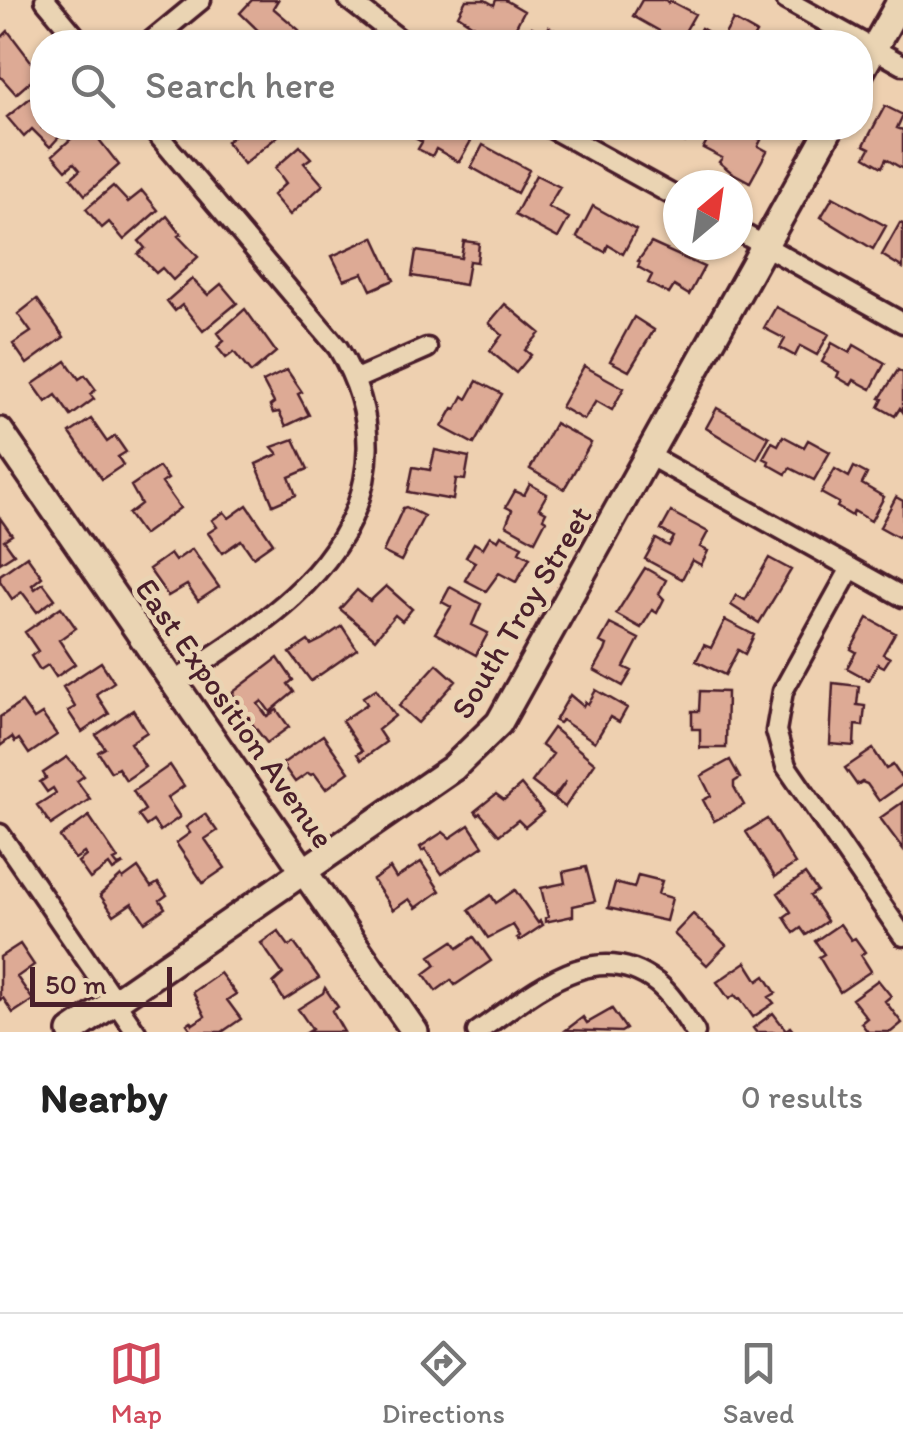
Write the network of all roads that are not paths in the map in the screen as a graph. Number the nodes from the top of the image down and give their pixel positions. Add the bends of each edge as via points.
1 (44, 0) edge
2 (200, 0) edge
3 (349, 0) edge
4 (786, 0) edge
5 (900, 0) edge
6 (70, 30) edge
7 (164, 30) edge
8 (388, 30) edge
9 (841, 30) edge
10 (874, 48) joint
11 (903, 65) edge
12 (162, 140) edge
13 (573, 140) edge
14 (823, 140) edge
15 (663, 190) edge
16 (753, 240) edge
17 (764, 246) junction
18 (903, 323) edge
19 (427, 348) dead end
20 (356, 379) junction
21 (0, 432) edge
22 (650, 456) junction
23 (851, 568) junction
24 (903, 596) edge
25 (174, 682) junction
26 (0, 834) edge
27 (305, 871) junction
28 (903, 936) edge
29 (116, 1002) junction
30 (71, 1032) edge
31 (136, 1032) edge
32 (416, 1032) edge
33 (477, 1032) edge
34 (695, 1032) edge

1 - 6 street
2 - 7 street
3 - 8 street
4 - 9 street
5 - 10 street
10 - 11 street
12 - 20 street via 338,348
13 - 15 street
14 - 17 street, South Troy Street
16 - 17 street
17 - 18 street
17 - 22 street, South Troy Street
19 - 20 street
20 - 25 street via 367,416 368,468 334,548 272,614
21 - 25 street, East Exposition Avenue
22 - 23 street
22 - 27 street, South Troy Street via 491,733 453,768
23 - 24 street
23 - 28 street via 783,691 776,731 786,766
25 - 27 street, East Exposition Avenue
26 - 29 street
27 - 29 street, South Troy Street
27 - 32 street, East Exposition Avenue
29 - 30 street, South Troy Street
29 - 31 street
33 - 34 street via 561,974 600,964 640,972 659,985

